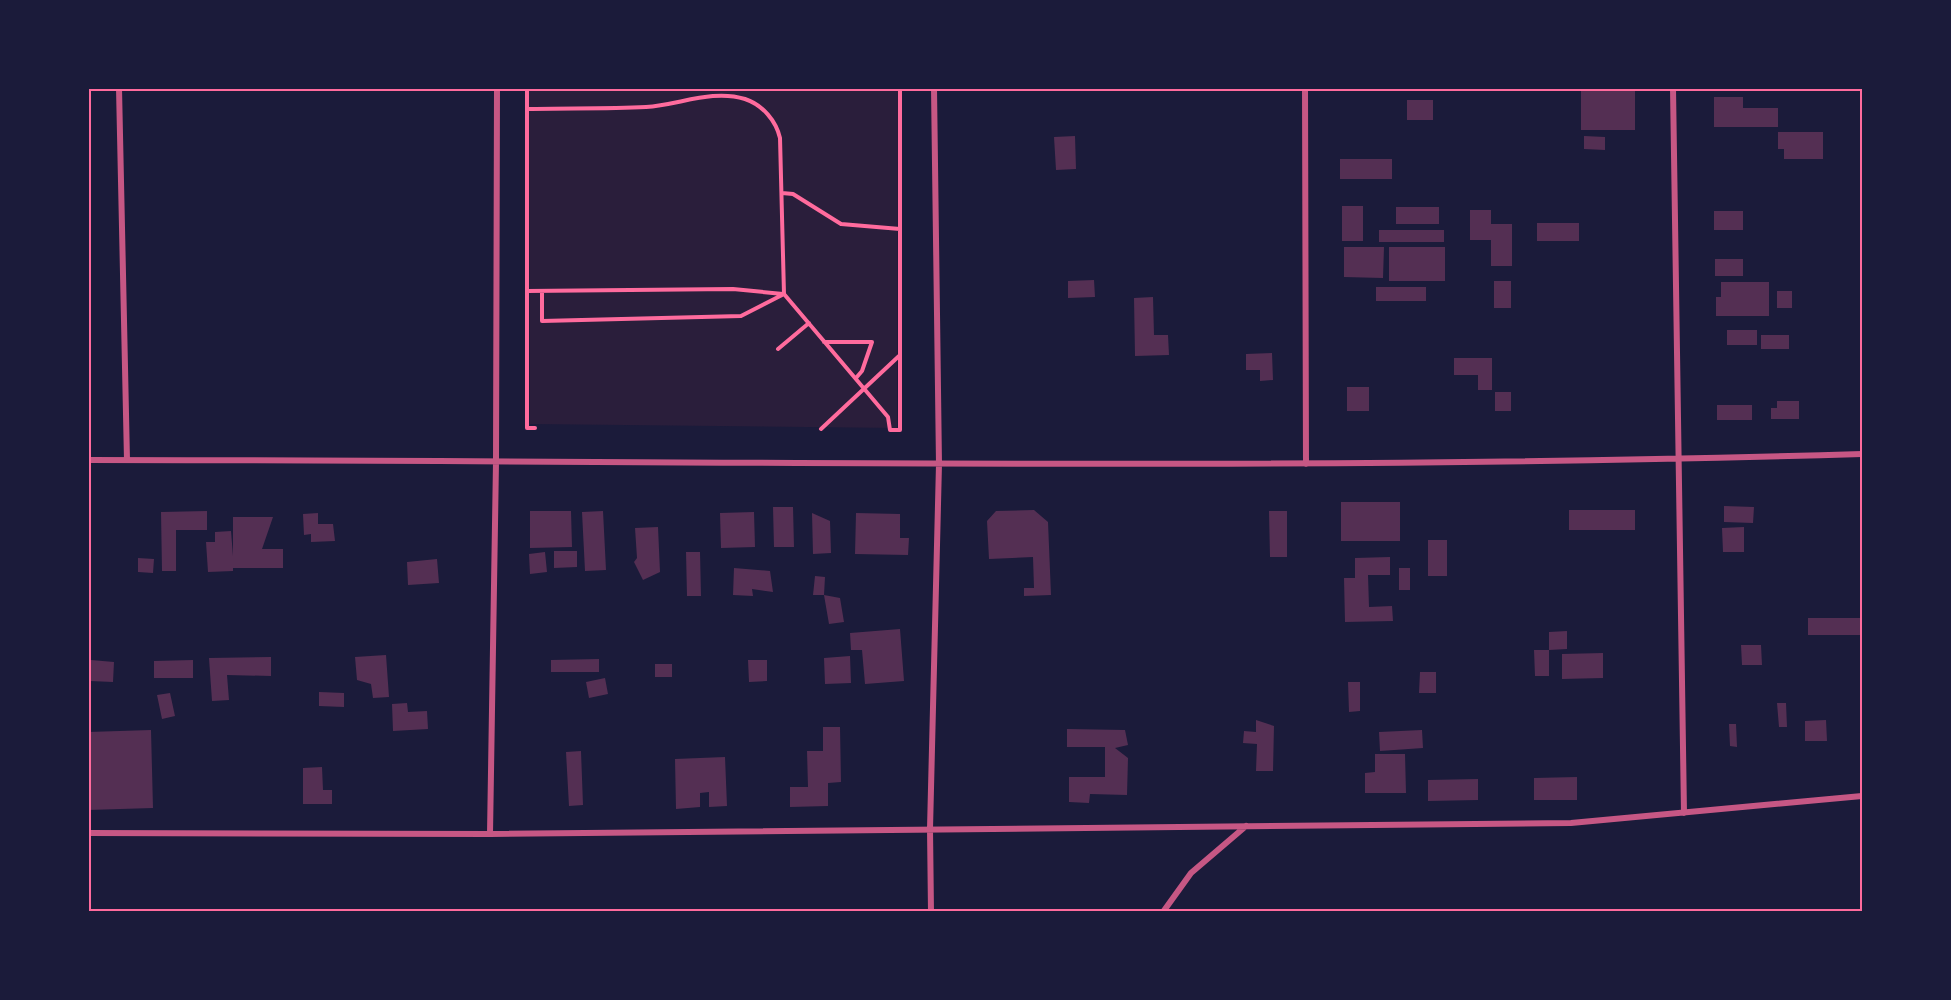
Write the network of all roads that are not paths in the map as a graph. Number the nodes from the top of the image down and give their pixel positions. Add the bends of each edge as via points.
1 (119, 88) edge
2 (497, 88) edge
3 (934, 88) edge
4 (1305, 88) edge
5 (1673, 88) edge
6 (1863, 454) edge
7 (88, 460) edge
8 (127, 460) junction
9 (1679, 460) junction
10 (495, 462) junction
11 (939, 464) junction
12 (1306, 464) junction
13 (1863, 796) edge
14 (1684, 813) junction
15 (1247, 826) junction
16 (930, 829) junction
17 (88, 833) edge
18 (490, 834) junction
19 (931, 912) edge
20 (1163, 912) edge

1 - 8 street
2 - 10 street
3 - 11 street
4 - 12 street
5 - 9 street
6 - 9 street
7 - 8 street
8 - 10 street
9 - 12 street
9 - 14 street
10 - 11 street
10 - 18 street
11 - 12 street
11 - 16 street
13 - 14 street
14 - 15 street via 1571,823
15 - 16 street
15 - 20 street via 1191,873
16 - 18 street
16 - 19 street
17 - 18 street

